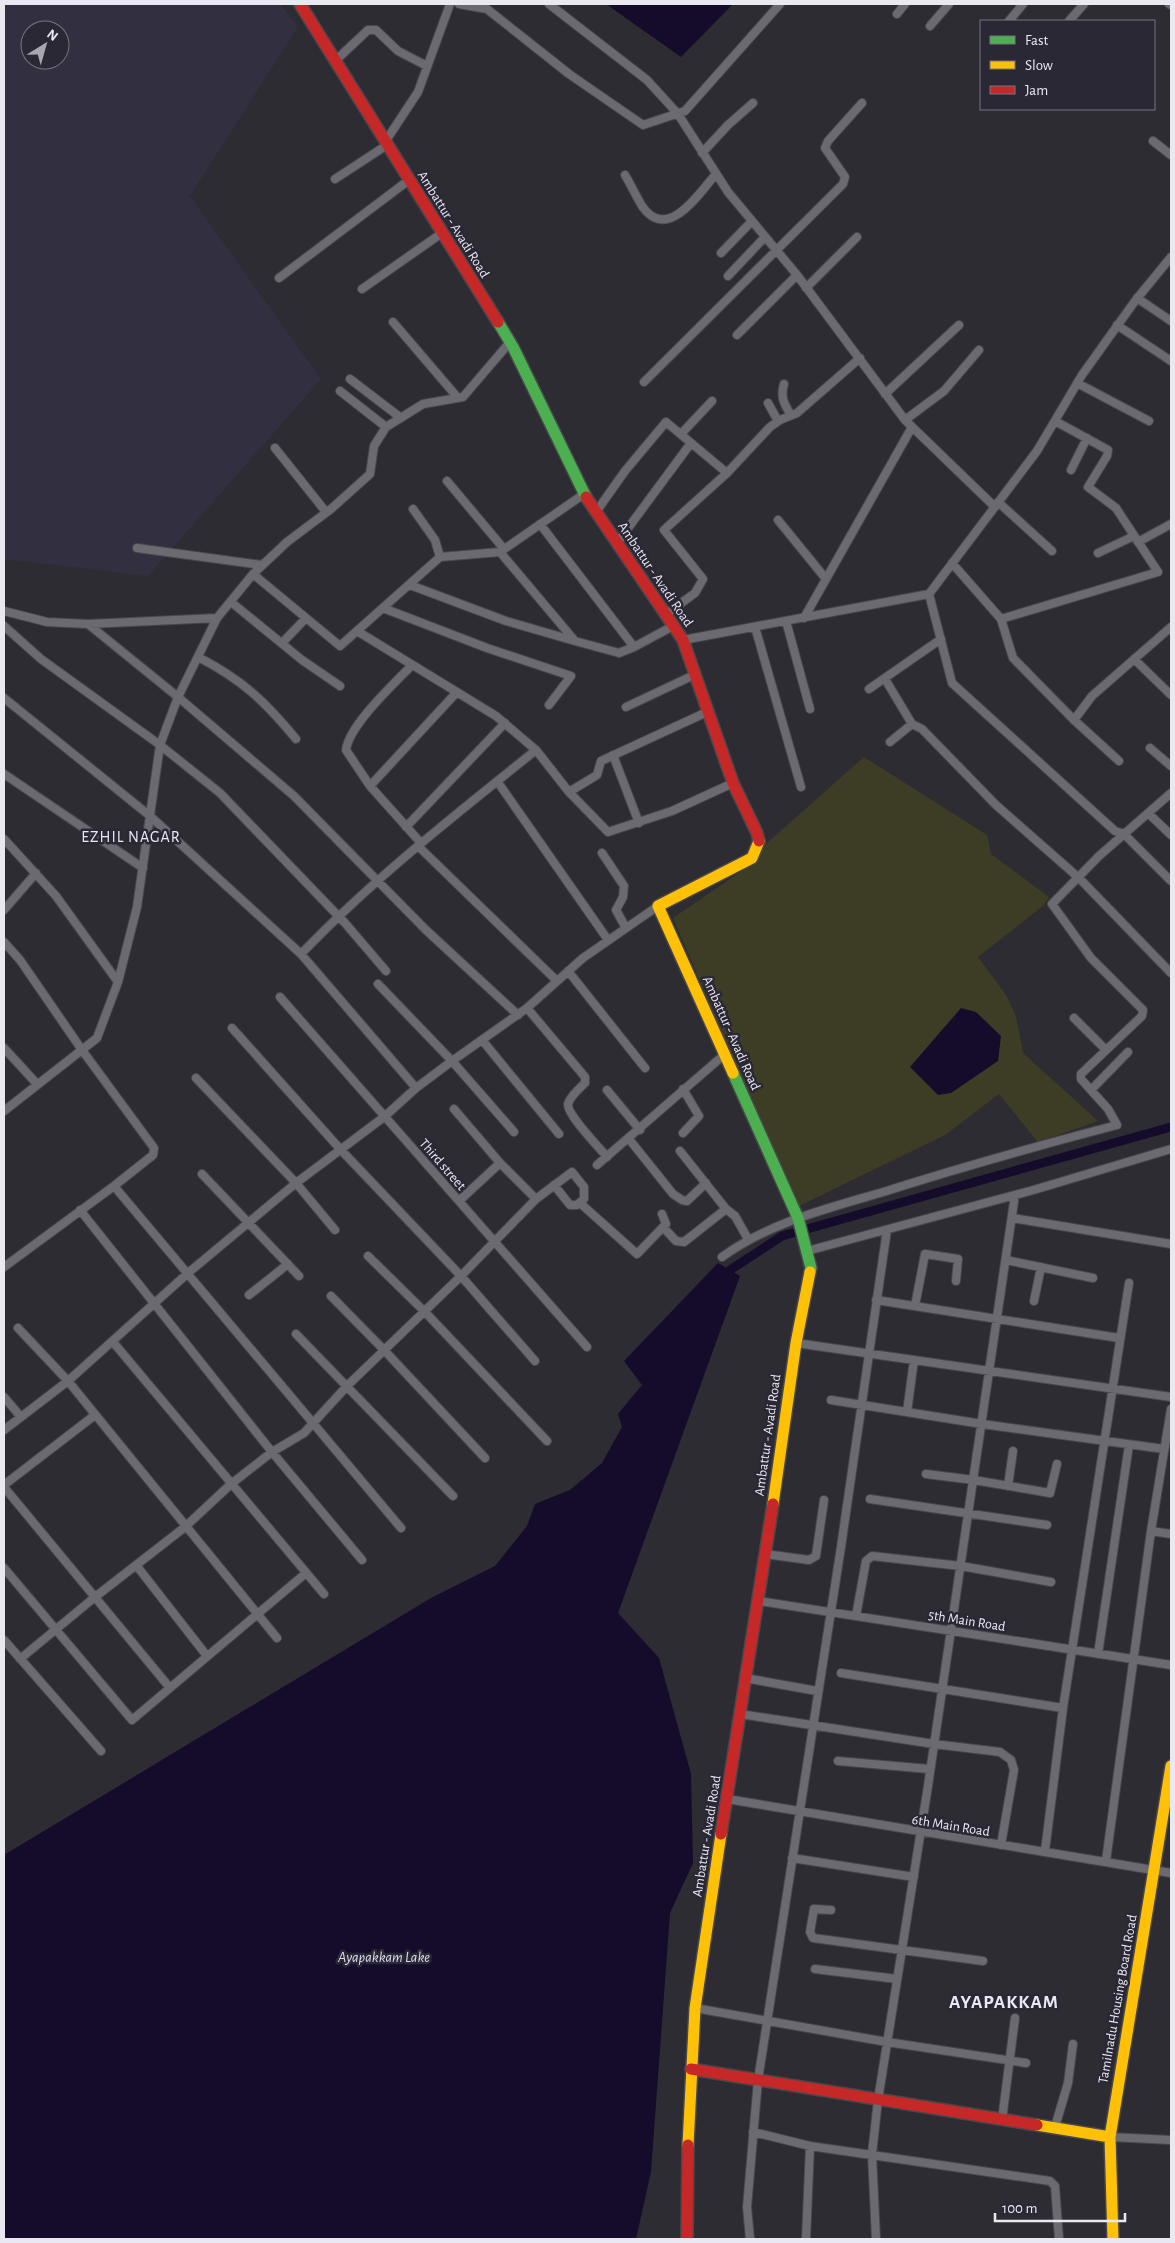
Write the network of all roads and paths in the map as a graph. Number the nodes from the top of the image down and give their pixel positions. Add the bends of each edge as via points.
1 (300, 4) edge
2 (450, 4) edge
3 (459, 4) edge
4 (550, 4) edge
5 (780, 4) edge
6 (906, 4) edge
7 (949, 4) edge
8 (1024, 4) edge
9 (1084, 4) edge
10 (897, 14) dead end
11 (1010, 20) edge
12 (1070, 20) edge
13 (930, 26) dead end
14 (335, 61) junction
15 (427, 66) junction
16 (753, 103) dead end
17 (862, 103) dead end
18 (678, 114) junction
19 (1154, 141) dead end
20 (386, 143) junction
21 (702, 153) junction
22 (1171, 155) edge
23 (716, 174) junction
24 (625, 175) dead end
25 (335, 180) dead end
26 (409, 180) junction
27 (752, 221) junction
28 (442, 233) junction
29 (765, 237) junction
30 (857, 237) dead end
31 (775, 250) junction
32 (721, 253) dead end
33 (1171, 257) edge
34 (797, 275) junction
35 (728, 276) dead end
36 (279, 278) dead end
37 (806, 288) junction
38 (362, 289) dead end
39 (1137, 298) junction
40 (1171, 321) edge
41 (393, 322) dead end
42 (959, 325) dead end
43 (1117, 325) junction
44 (737, 335) dead end
45 (510, 342) junction
46 (979, 350) dead end
47 (860, 358) junction
48 (1171, 361) edge
49 (350, 379) dead end
50 (644, 382) dead end
51 (1077, 383) junction
52 (784, 384) dead end
53 (340, 391) dead end
54 (885, 394) junction
55 (458, 398) junction
56 (712, 401) dead end
57 (768, 403) dead end
58 (791, 415) junction
59 (401, 418) junction
60 (905, 420) junction
61 (778, 421) junction
62 (1054, 421) junction
63 (1149, 421) dead end
64 (386, 427) junction
65 (912, 427) junction
66 (681, 434) junction
67 (1087, 438) junction
68 (691, 443) junction
69 (276, 448) dead end
70 (1071, 470) dead end
71 (727, 473) junction
72 (447, 481) dead end
73 (584, 494) junction
74 (996, 505) junction
75 (413, 509) dead end
76 (326, 512) junction
77 (596, 512) junction
78 (778, 520) dead end
79 (540, 524) junction
80 (1171, 524) edge
81 (1136, 539) junction
82 (617, 543) junction
83 (137, 548) dead end
84 (502, 551) junction
85 (1052, 551) dead end
86 (1098, 552) dead end
87 (440, 557) junction
88 (952, 563) junction
89 (262, 565) junction
90 (253, 574) junction
91 (826, 579) junction
92 (410, 585) junction
93 (929, 594) junction
94 (230, 602) junction
95 (383, 608) junction
96 (4, 611) edge
97 (666, 614) junction
98 (217, 618) junction
99 (306, 618) junction
100 (804, 618) junction
101 (1001, 619) junction
102 (786, 621) junction
103 (88, 624) junction
104 (4, 626) edge
105 (673, 626) junction
106 (755, 627) junction
107 (1171, 628) edge
108 (357, 631) junction
109 (683, 640) junction
110 (941, 640) junction
111 (575, 641) junction
112 (282, 643) junction
113 (634, 648) junction
114 (198, 657) junction
115 (1134, 660) junction
116 (412, 665) junction
117 (694, 675) junction
118 (885, 680) junction
119 (340, 686) dead end
120 (869, 688) dead end
121 (457, 692) junction
122 (1171, 695) edge
123 (178, 697) junction
124 (4, 698) edge
125 (549, 705) dead end
126 (626, 707) dead end
127 (810, 709) dead end
128 (707, 712) junction
129 (1074, 720) junction
130 (505, 723) junction
131 (912, 724) junction
132 (296, 739) dead end
133 (890, 742) dead end
134 (160, 745) junction
135 (1150, 748) dead end
136 (536, 750) junction
137 (613, 755) junction
138 (1119, 761) dead end
139 (1171, 766) edge
140 (4, 774) edge
141 (497, 781) junction
142 (732, 783) junction
143 (370, 786) junction
144 (802, 787) dead end
145 (569, 792) junction
146 (1171, 793) edge
147 (1148, 813) junction
148 (150, 816) junction
149 (639, 823) junction
150 (406, 827) junction
151 (1124, 834) junction
152 (1171, 835) edge
153 (4, 839) edge
154 (419, 844) junction
155 (602, 853) dead end
156 (143, 868) junction
157 (36, 873) junction
158 (1079, 878) junction
159 (378, 880) junction
160 (1171, 881) edge
161 (658, 906) junction
162 (4, 910) edge
163 (338, 916) junction
164 (626, 928) junction
165 (608, 940) junction
166 (4, 942) edge
167 (301, 954) junction
168 (386, 970) dead end
169 (568, 971) junction
170 (1171, 972) edge
171 (557, 981) junction
172 (118, 982) junction
173 (378, 984) dead end
174 (280, 997) dead end
175 (527, 1008) junction
176 (518, 1015) junction
177 (1074, 1018) dead end
178 (232, 1028) dead end
179 (482, 1040) junction
180 (4, 1048) edge
181 (1105, 1049) junction
182 (82, 1050) junction
183 (1128, 1052) dead end
184 (725, 1054) junction
185 (452, 1061) junction
186 (645, 1068) dead end
187 (196, 1078) dead end
188 (37, 1084) junction
189 (416, 1088) junction
190 (607, 1090) dead end
191 (683, 1090) junction
192 (1091, 1090) junction
193 (454, 1108) dead end
194 (4, 1110) edge
195 (384, 1117) junction
196 (640, 1130) junction
197 (514, 1132) dead end
198 (683, 1133) dead end
199 (559, 1134) dead end
200 (629, 1139) junction
201 (1171, 1149) edge
202 (341, 1150) junction
203 (680, 1151) dead end
204 (607, 1157) junction
205 (500, 1163) junction
206 (596, 1165) dead end
207 (202, 1174) dead end
208 (296, 1183) junction
209 (706, 1183) junction
210 (554, 1185) junction
211 (114, 1186) junction
212 (1015, 1195) junction
213 (536, 1199) junction
214 (459, 1201) junction
215 (580, 1203) junction
216 (726, 1209) junction
217 (80, 1210) junction
218 (662, 1214) dead end
219 (1012, 1218) junction
220 (799, 1220) junction
221 (248, 1222) junction
222 (664, 1228) junction
223 (335, 1230) dead end
224 (887, 1230) junction
225 (748, 1239) junction
226 (494, 1241) junction
227 (1171, 1244) edge
228 (807, 1251) junction
229 (368, 1256) dead end
230 (722, 1257) dead end
231 (1006, 1260) junction
232 (288, 1264) junction
233 (4, 1267) edge
234 (1040, 1267) junction
235 (188, 1273) junction
236 (299, 1276) dead end
237 (461, 1276) junction
238 (1093, 1278) dead end
239 (956, 1281) dead end
240 (1129, 1283) dead end
241 (249, 1295) dead end
242 (331, 1296) dead end
243 (876, 1300) junction
244 (1034, 1301) dead end
245 (154, 1303) junction
246 (915, 1306) junction
247 (425, 1312) junction
248 (998, 1319) junction
249 (18, 1328) dead end
250 (296, 1334) dead end
251 (1119, 1338) junction
252 (113, 1342) junction
253 (796, 1343) junction
254 (587, 1348) dead end
255 (384, 1350) junction
256 (869, 1353) junction
257 (914, 1360) junction
258 (535, 1361) dead end
259 (991, 1371) junction
260 (68, 1381) junction
261 (347, 1386) junction
262 (1113, 1389) junction
263 (4, 1397) edge
264 (1171, 1397) edge
265 (831, 1400) dead end
266 (861, 1404) junction
267 (1171, 1409) edge
268 (907, 1412) junction
269 (94, 1414) junction
270 (21, 1417) junction
271 (313, 1422) junction
272 (982, 1424) junction
273 (4, 1430) edge
274 (547, 1441) dead end
275 (1105, 1442) junction
276 (1129, 1445) junction
277 (1164, 1449) junction
278 (1013, 1451) dead end
279 (272, 1452) junction
280 (485, 1458) dead end
281 (1057, 1464) dead end
282 (926, 1474) dead end
283 (974, 1480) junction
284 (231, 1484) junction
285 (4, 1486) edge
286 (1008, 1486) junction
287 (453, 1496) dead end
288 (870, 1499) dead end
289 (824, 1500) dead end
290 (969, 1515) junction
291 (1047, 1525) dead end
292 (185, 1527) junction
293 (401, 1528) dead end
294 (1151, 1531) junction
295 (1171, 1534) edge
296 (765, 1554) junction
297 (362, 1560) dead end
298 (136, 1565) junction
299 (961, 1566) junction
300 (4, 1568) edge
301 (306, 1573) junction
302 (1051, 1582) dead end
303 (324, 1594) dead end
304 (94, 1597) junction
305 (759, 1602) junction
306 (830, 1613) junction
307 (257, 1615) junction
308 (856, 1616) junction
309 (56, 1630) junction
310 (951, 1631) junction
311 (278, 1638) dead end
312 (4, 1640) edge
313 (1072, 1650) junction
314 (1098, 1654) junction
315 (207, 1656) junction
316 (20, 1659) junction
317 (1132, 1659) junction
318 (1171, 1665) edge
319 (842, 1674) dead end
320 (745, 1678) junction
321 (170, 1688) junction
322 (942, 1688) junction
323 (817, 1691) junction
324 (1063, 1708) junction
325 (740, 1714) junction
326 (813, 1725) junction
327 (934, 1744) junction
328 (100, 1751) dead end
329 (838, 1761) dead end
330 (1171, 1766) edge
331 (929, 1768) junction
332 (727, 1799) junction
333 (800, 1811) junction
334 (921, 1832) junction
335 (1001, 1845) junction
336 (1045, 1851) junction
337 (792, 1858) junction
338 (1106, 1861) junction
339 (1154, 1869) junction
340 (1171, 1873) edge
341 (914, 1878) junction
342 (831, 1910) dead end
343 (902, 1951) junction
344 (983, 1961) dead end
345 (815, 1969) dead end
346 (897, 1979) junction
347 (696, 2008) junction
348 (1015, 2018) dead end
349 (767, 2021) junction
350 (887, 2042) junction
351 (1073, 2044) dead end
352 (1009, 2061) junction
353 (1026, 2063) dead end
354 (691, 2069) junction
355 (758, 2080) junction
356 (878, 2100) junction
357 (1002, 2120) junction
358 (1055, 2128) junction
359 (753, 2132) junction
360 (1110, 2137) junction
361 (1171, 2140) edge
362 (810, 2146) junction
363 (872, 2154) junction
364 (687, 2239) edge
365 (750, 2239) edge
366 (806, 2239) edge
367 (876, 2239) edge
368 (1059, 2239) edge
369 (1113, 2239) edge

1 - 14 street, Ambattur - Avadi Road
2 - 15 street
3 - 18 street via 486,9 569,74 644,125
4 - 18 street via 647,80
5 - 18 street via 685,111
6 - 10 street
7 - 13 street
8 - 11 street
9 - 12 street
14 - 15 street via 372,28 398,51
14 - 20 street, Ambattur - Avadi Road
15 - 20 street via 418,92
16 - 21 street
17 - 31 street via 825,148 842,170 843,184
18 - 21 street
19 - 22 street
20 - 25 street
20 - 26 street, Ambattur - Avadi Road
21 - 23 street
23 - 24 street via 682,212 662,220 643,207
23 - 27 street
26 - 28 street, Ambattur - Avadi Road
26 - 36 street
27 - 29 street
27 - 32 street
28 - 38 street
28 - 45 street, Ambattur - Avadi Road
29 - 31 street
29 - 35 street
30 - 37 street
31 - 34 street
31 - 50 street
33 - 39 street
34 - 37 street
34 - 44 street
37 - 47 street
39 - 40 street
39 - 43 street
41 - 55 street
42 - 54 street
43 - 48 street
43 - 51 street
45 - 55 street via 463,397
45 - 73 street, Ambattur - Avadi Road
46 - 60 street via 944,391
47 - 54 street
47 - 58 street
49 - 59 street
51 - 62 street
51 - 63 street
52 - 58 street via 781,394
53 - 64 street
54 - 60 street
55 - 59 street via 423,404
56 - 66 street
57 - 61 street
58 - 61 street
59 - 64 street
60 - 65 street
61 - 71 street
62 - 67 street
62 - 74 street
64 - 76 street via 374,446 370,474
65 - 74 street
65 - 91 street
66 - 68 street
66 - 77 street via 666,422 624,471
67 - 70 street
67 - 81 street via 1108,450 1088,487 1116,508
68 - 71 street
68 - 82 street
69 - 76 street
71 - 97 street via 664,530 703,579 695,593
72 - 84 street
73 - 77 street, Ambattur - Avadi Road
73 - 79 street
74 - 85 street
74 - 88 street
75 - 87 street via 435,540
76 - 89 street
77 - 82 street, Ambattur - Avadi Road
78 - 91 street
79 - 84 street
79 - 113 street
80 - 81 street
81 - 86 street
81 - 101 street via 1158,572
82 - 97 street, Ambattur - Avadi Road
83 - 89 street
84 - 87 street
84 - 111 street
87 - 92 street
88 - 93 street
88 - 101 street
89 - 90 street
90 - 94 street
90 - 99 street
91 - 100 street
92 - 95 street
92 - 111 street via 506,621
93 - 100 street
93 - 110 street
94 - 98 street
94 - 112 street
95 - 108 street
95 - 125 street via 571,676
96 - 103 street via 47,622
97 - 105 street, Ambattur - Avadi Road
98 - 103 street
98 - 114 street
99 - 108 street via 340,646
99 - 112 street
100 - 102 street
101 - 129 street via 1013,658
102 - 106 street
102 - 127 street
103 - 123 street
104 - 134 street via 41,659
105 - 109 street, Ambattur - Avadi Road
105 - 113 street
106 - 109 street
106 - 144 street
107 - 115 street
108 - 116 street
109 - 117 street, Ambattur - Avadi Road
110 - 118 street
110 - 151 street via 952,683 1110,826
111 - 113 street via 619,652
112 - 119 street
114 - 123 street
114 - 132 street via 237,678
115 - 122 street
115 - 129 street via 1092,696
116 - 121 street
116 - 143 street via 372,707 347,741 346,750
117 - 126 street
117 - 128 street, Ambattur - Avadi Road
118 - 120 street
118 - 131 street
121 - 130 street
121 - 143 street
123 - 134 street
123 - 159 street via 294,796
124 - 148 street
128 - 137 street
128 - 142 street, Ambattur - Avadi Road
129 - 138 street
130 - 136 street
130 - 150 street
131 - 133 street
131 - 158 street via 922,729 996,805
134 - 148 street
134 - 163 street via 220,793
135 - 139 street
136 - 141 street
136 - 145 street
137 - 145 street via 602,760 597,776
137 - 149 street
140 - 156 street
141 - 154 street
141 - 165 street
142 - 149 street
142 - 161 street, Ambattur - Avadi Road via 757,833 759,844 755,854 744,863
143 - 150 street
145 - 149 street via 608,832
146 - 147 street
147 - 151 street
147 - 152 street
148 - 156 street
148 - 167 street
150 - 154 street
151 - 158 street
151 - 160 street
153 - 157 street
154 - 159 street
154 - 171 street
155 - 164 street via 624,886 623,897 616,910
156 - 172 street via 138,907
157 - 162 street
157 - 172 street
158 - 170 street
158 - 181 street via 1052,904 1091,958 1143,1010 1142,1016
159 - 163 street
159 - 176 street via 426,930
161 - 164 street
161 - 184 street, Ambattur - Avadi Road
163 - 167 street
163 - 168 street
164 - 165 street
165 - 169 street
166 - 182 street
167 - 189 street
169 - 171 street
169 - 186 street
171 - 175 street
172 - 182 street via 97,1038
173 - 185 street
174 - 195 street, Third street
175 - 176 street
175 - 204 street via 586,1077 568,1104 569,1109
176 - 179 street
177 - 181 street
178 - 202 street
179 - 185 street
179 - 199 street
180 - 188 street
181 - 192 street via 1080,1074
182 - 188 street
182 - 211 street via 154,1148 153,1154
183 - 192 street
184 - 191 street
184 - 220 street, Ambattur - Avadi Road
185 - 189 street
185 - 197 street
187 - 208 street
188 - 194 street
189 - 195 street
190 - 196 street
191 - 196 street
191 - 198 street via 699,1116
192 - 220 street via 1117,1125 964,1166
193 - 205 street
195 - 202 street
195 - 214 street, Third street
196 - 200 street
200 - 204 street
200 - 209 street via 682,1200 691,1198
201 - 212 street
202 - 208 street
202 - 237 street
203 - 209 street
204 - 206 street
205 - 213 street
205 - 214 street
207 - 221 street
208 - 221 street
208 - 223 street
209 - 216 street
210 - 213 street
210 - 215 street via 570,1206
210 - 215 street via 572,1172 584,1187 584,1199
211 - 217 street
211 - 235 street
212 - 219 street
212 - 224 street
213 - 226 street
214 - 226 street, Third street
215 - 222 street via 637,1254
216 - 222 street via 684,1242 676,1241
216 - 225 street via 735,1216
217 - 233 street
217 - 245 street
218 - 222 street via 666,1221
219 - 227 street
219 - 231 street
220 - 225 street
220 - 228 street, Ambattur - Avadi Road
221 - 232 street
221 - 235 street
224 - 228 street
224 - 243 street
225 - 230 street
226 - 237 street
226 - 254 street, Third street
228 - 253 street, Ambattur - Avadi Road via 811,1268
229 - 247 street
231 - 234 street
231 - 248 street
232 - 236 street
232 - 241 street
234 - 238 street
234 - 244 street
235 - 245 street
235 - 271 street
237 - 247 street
237 - 258 street
239 - 246 street via 958,1259 925,1254
240 - 251 street
242 - 255 street
243 - 246 street
243 - 256 street
245 - 252 street
245 - 279 street
246 - 248 street
247 - 255 street
247 - 274 street
248 - 251 street
248 - 259 street
249 - 260 street
250 - 261 street
251 - 262 street
252 - 260 street
252 - 284 street
253 - 256 street
253 - 296 street, Ambattur - Avadi Road
255 - 261 street
255 - 280 street
256 - 257 street
256 - 266 street
257 - 259 street
257 - 268 street
259 - 262 street
259 - 272 street
260 - 269 street
260 - 270 street
261 - 271 street
261 - 287 street
262 - 264 street
262 - 275 street
263 - 270 street
265 - 266 street
266 - 268 street
266 - 306 street
267 - 277 street
268 - 272 street
269 - 285 street
269 - 292 street
270 - 273 street
271 - 279 street via 304,1432
271 - 293 street
272 - 275 street
272 - 283 street
275 - 276 street
275 - 313 street
276 - 277 street
276 - 314 street
277 - 294 street
278 - 286 street
279 - 284 street
279 - 297 street
281 - 286 street via 1050,1493
282 - 283 street
283 - 286 street
283 - 290 street
284 - 292 street
284 - 301 street
285 - 304 street
288 - 290 street
289 - 296 street via 816,1556 809,1560
290 - 291 street
290 - 299 street
292 - 298 street
292 - 307 street
294 - 295 street
294 - 317 street
296 - 305 street, Ambattur - Avadi Road
298 - 304 street
298 - 315 street
299 - 302 street
299 - 308 street via 872,1556 866,1561
299 - 310 street
300 - 309 street
301 - 303 street
301 - 307 street
304 - 309 street
304 - 321 street
305 - 306 street, 5th Main Road
305 - 320 street, Ambattur - Avadi Road
306 - 308 street, 5th Main Road
306 - 323 street
307 - 311 street
307 - 315 street
308 - 310 street, 5th Main Road
309 - 316 street
309 - 321 street via 132,1720
310 - 313 street, 5th Main Road
310 - 322 street
312 - 316 street
313 - 314 street, 5th Main Road
313 - 324 street
314 - 317 street, 5th Main Road
315 - 321 street
316 - 328 street
317 - 318 street, 5th Main Road
317 - 338 street
319 - 322 street
320 - 323 street
320 - 325 street, Ambattur - Avadi Road
322 - 324 street
322 - 327 street
323 - 326 street
324 - 336 street
325 - 326 street
325 - 332 street, Ambattur - Avadi Road
326 - 327 street
326 - 333 street
327 - 331 street
327 - 335 street via 1000,1752 1011,1760 1014,1770
329 - 331 street
330 - 339 street, Tamilnadu Housing Board Road
331 - 334 street
332 - 333 street, 6th Main Road
332 - 347 street, Ambattur - Avadi Road
333 - 334 street, 6th Main Road
333 - 337 street
334 - 335 street, 6th Main Road
334 - 341 street
335 - 336 street, 6th Main Road
336 - 338 street, 6th Main Road
337 - 341 street
337 - 349 street
338 - 339 street, 6th Main Road
339 - 340 street, 6th Main Road
339 - 360 street, Tamilnadu Housing Board Road
341 - 343 street
342 - 343 street via 814,1909 810,1932 813,1938
343 - 344 street
343 - 346 street
345 - 346 street
346 - 350 street
347 - 349 street
347 - 354 street, Ambattur - Avadi Road
348 - 352 street
349 - 350 street
349 - 355 street
350 - 352 street
350 - 356 street
351 - 358 street via 1068,2083
352 - 353 street
352 - 357 street
354 - 355 street
354 - 364 street, Ambattur - Avadi Road
355 - 356 street
355 - 359 street
356 - 357 street
356 - 363 street
357 - 358 street
358 - 360 street
359 - 362 street
359 - 365 street via 747,2207
360 - 361 street
360 - 369 street, Tamilnadu Housing Board Road
362 - 363 street
362 - 366 street
363 - 367 street
363 - 368 street via 1050,2181 1056,2186

